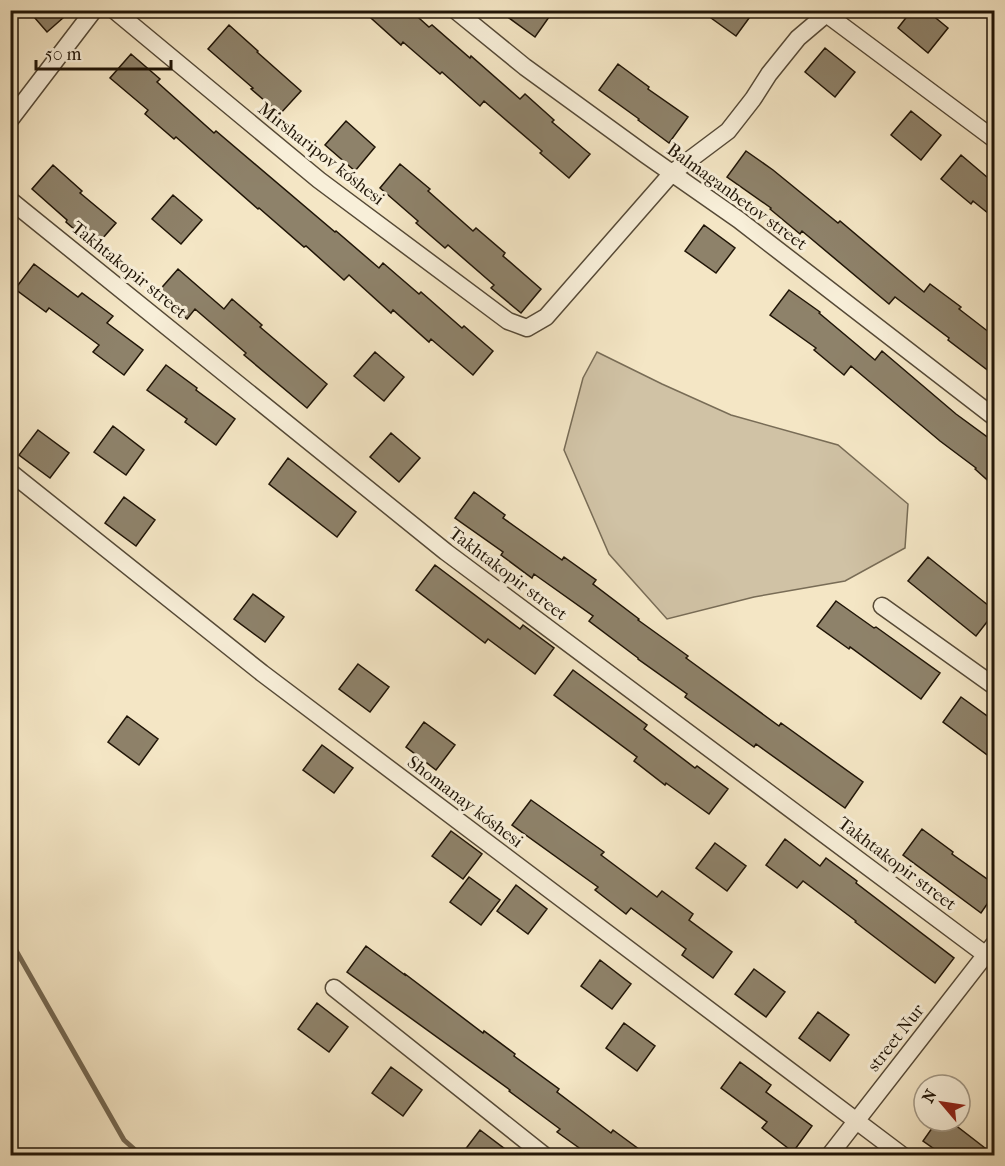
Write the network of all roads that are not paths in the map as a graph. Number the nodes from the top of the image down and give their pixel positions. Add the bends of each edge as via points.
1 (94, 10) edge
2 (114, 10) edge
3 (455, 10) edge
4 (826, 12) edge
5 (10, 120) edge
6 (994, 139) edge
7 (672, 173) junction
8 (10, 200) edge
9 (994, 417) edge
10 (10, 472) edge
11 (882, 606) dead end
12 (994, 686) edge
13 (992, 954) edge
14 (334, 988) dead end
15 (857, 1120) junction
16 (545, 1155) edge
17 (829, 1155) edge
18 (903, 1155) edge

1 - 5 street
2 - 7 street, Mirsharipov kóshesi via 319,180 508,321 526,328 546,317
3 - 7 street, Balmaganbetov street via 525,67
4 - 6 street
4 - 7 street via 798,38 728,131
7 - 9 street, Balmaganbetov street via 739,220
8 - 13 street, Takhtakopir street via 446,552
10 - 15 street, Shomanay kóshesi via 262,673
11 - 12 street
13 - 15 street, street Nur
14 - 16 street
15 - 17 street, street Nur
15 - 18 street, Shomanay kóshesi

